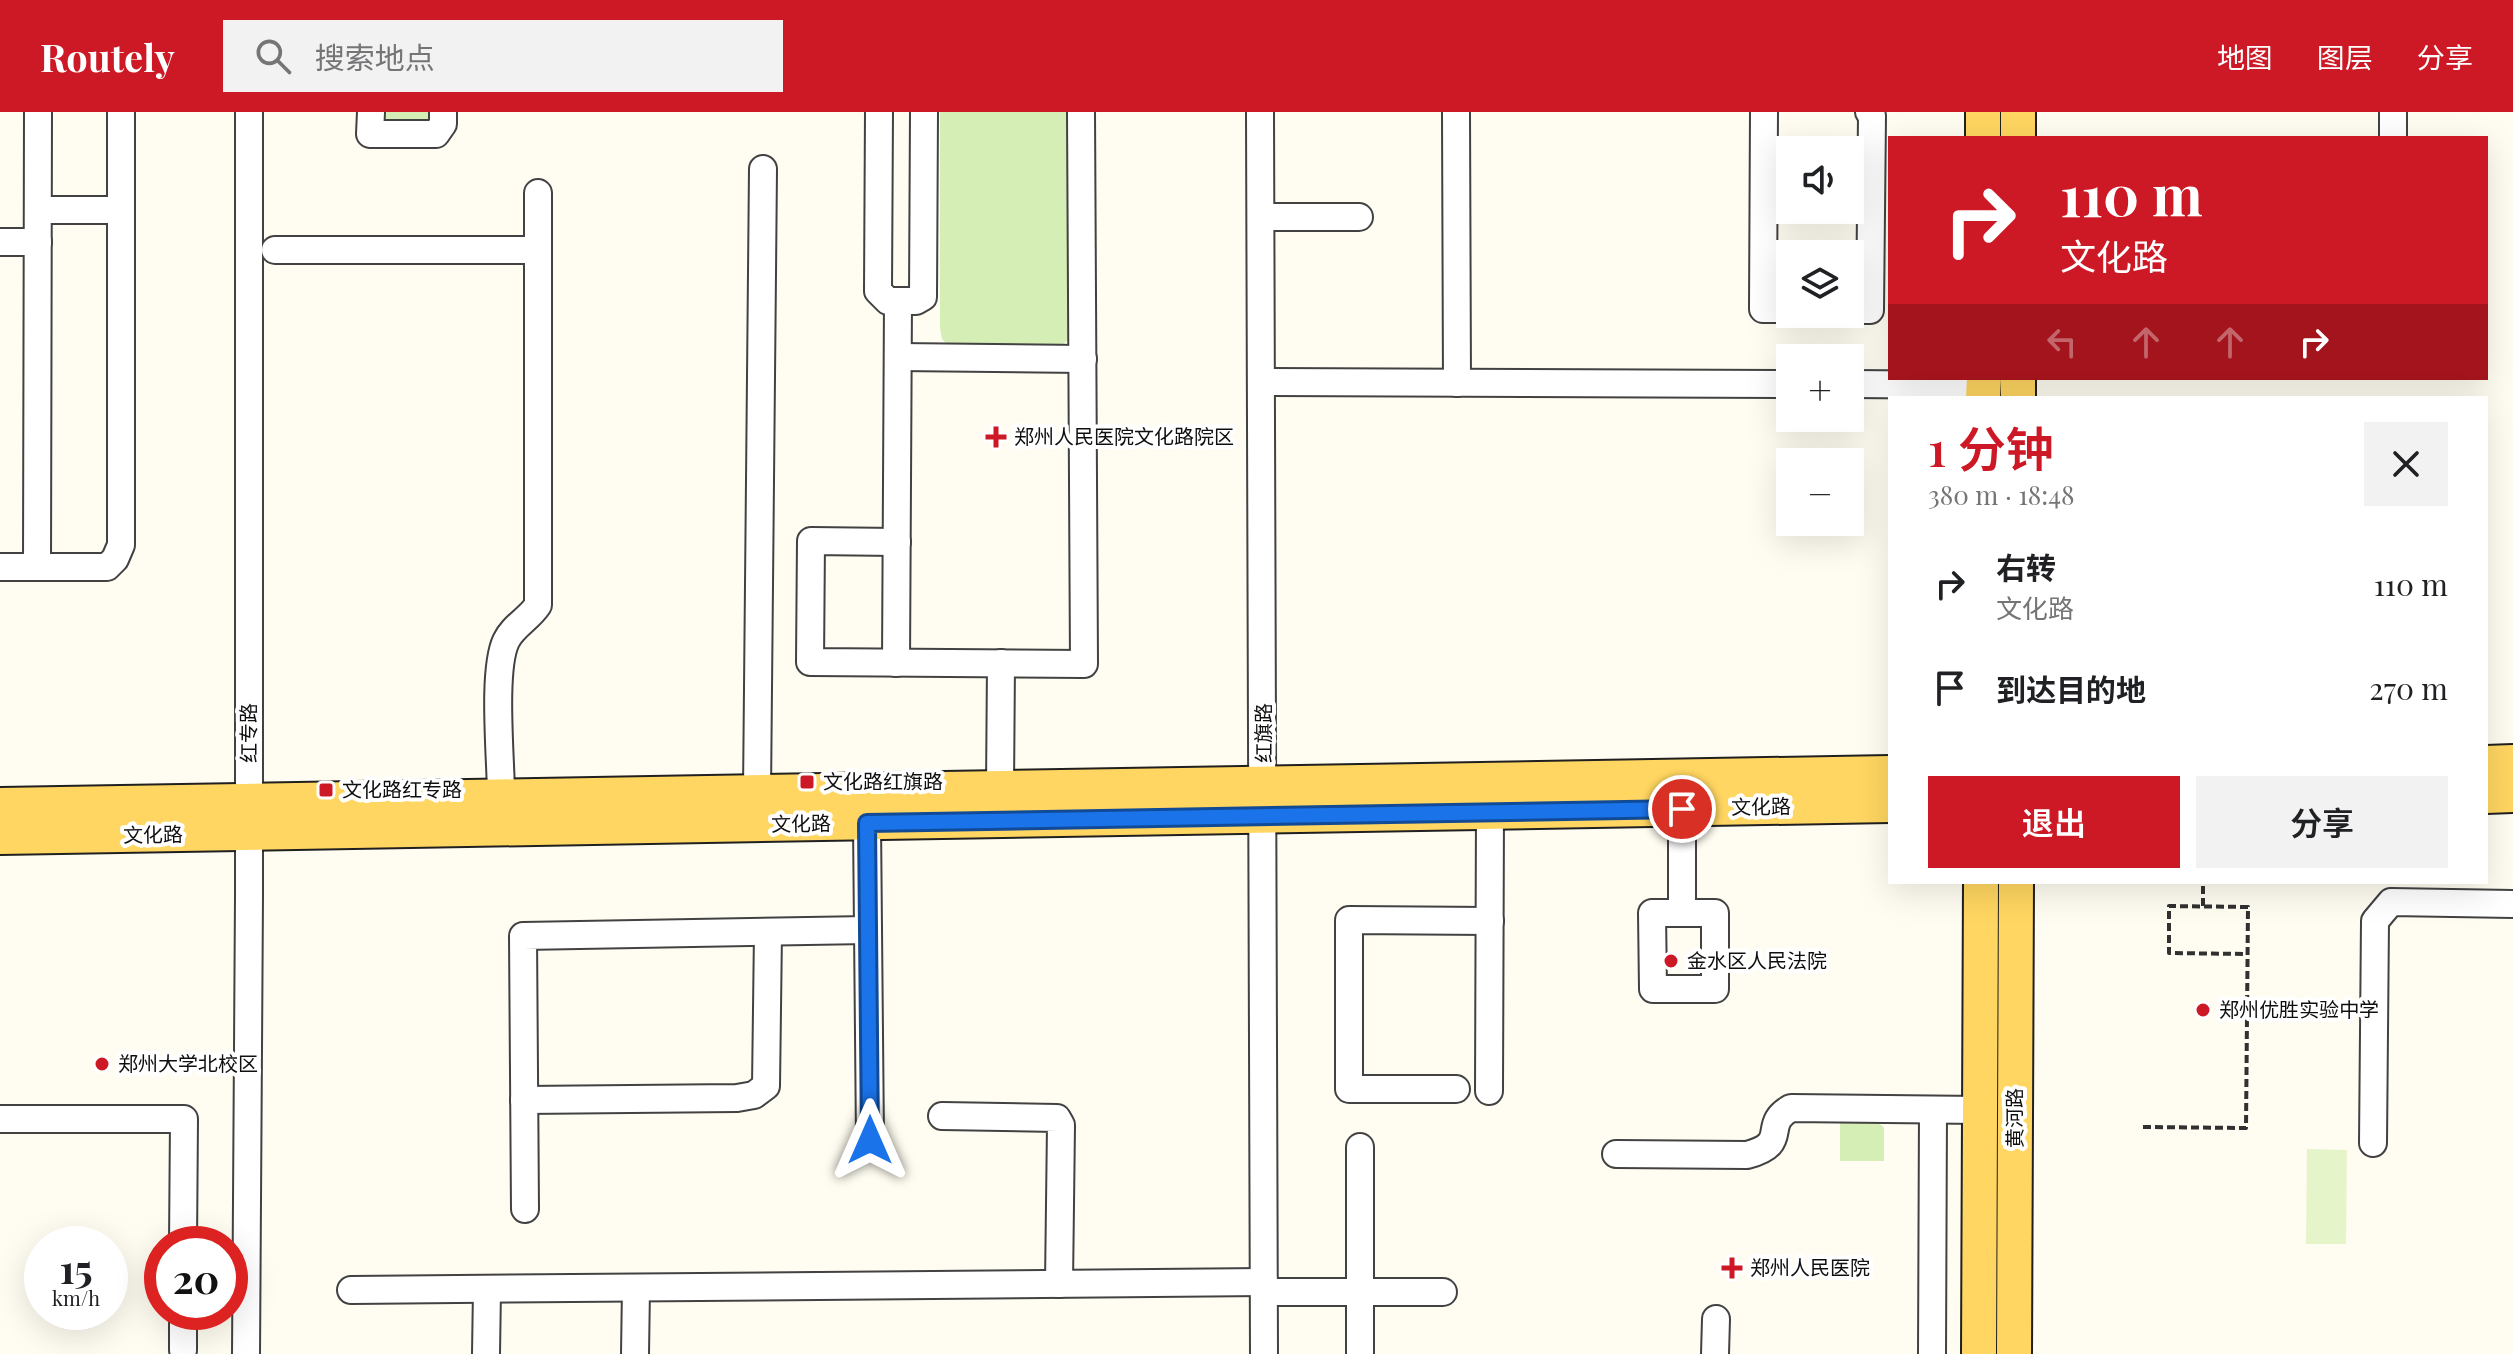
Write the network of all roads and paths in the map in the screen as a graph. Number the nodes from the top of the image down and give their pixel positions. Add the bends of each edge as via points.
1 (38, 112) edge
2 (121, 112) edge
3 (249, 112) edge
4 (371, 112) edge
5 (443, 112) edge
6 (879, 112) edge
7 (924, 112) edge
8 (1081, 112) edge
9 (1260, 112) edge
10 (1456, 112) edge
11 (1764, 112) edge
12 (1869, 112) edge
13 (1983, 112) edge
14 (2018, 112) edge
15 (2393, 112) edge
16 (1983, 136) edge
17 (2018, 136) edge
18 (2393, 136) edge
19 (763, 169) dead end
20 (538, 193) dead end
21 (38, 210) junction
22 (121, 210) junction
23 (1261, 217) junction
24 (1359, 217) dead end
25 (0, 242) edge
26 (38, 242) junction
27 (275, 250) dead end
28 (538, 250) junction
29 (898, 301) junction
30 (1776, 309) edge
31 (1864, 310) edge
32 (898, 357) junction
33 (1083, 359) junction
34 (1262, 382) junction
35 (1457, 383) junction
36 (1776, 384) edge
37 (1864, 384) edge
38 (1984, 387) edge
39 (897, 542) junction
40 (0, 567) edge
41 (37, 567) junction
42 (896, 663) junction
43 (1001, 663) junction
44 (2513, 762) edge
45 (2488, 763) edge
46 (1888, 773) edge
47 (1000, 788) junction
48 (757, 792) junction
49 (2513, 795) edge
50 (501, 796) junction
51 (2488, 796) edge
52 (1264, 800) junction
53 (0, 805) edge
54 (1888, 805) edge
55 (1682, 809) junction
56 (1490, 812) junction
57 (249, 817) junction
58 (867, 823) junction
59 (0, 837) edge
60 (1981, 884) edge
61 (2016, 884) edge
62 (2203, 884) edge
63 (2513, 904) edge
64 (2203, 906) junction
65 (1682, 913) dead end
66 (1490, 921) junction
67 (868, 930) junction
68 (768, 932) junction
69 (2247, 954) junction
70 (1456, 1089) dead end
71 (1489, 1091) dead end
72 (524, 1100) junction
73 (1933, 1110) junction
74 (1980, 1110) junction
75 (942, 1116) dead end
76 (0, 1119) edge
77 (2143, 1127) dead end
78 (870, 1140) dead end
79 (2373, 1143) dead end
80 (1360, 1147) dead end
81 (1616, 1154) dead end
82 (525, 1209) dead end
83 (183, 1226) edge
84 (1059, 1284) junction
85 (1264, 1287) junction
86 (636, 1288) junction
87 (487, 1289) junction
88 (351, 1290) dead end
89 (1360, 1292) junction
90 (1443, 1292) dead end
91 (1716, 1319) dead end
92 (183, 1330) edge
93 (183, 1350) dead end
94 (246, 1354) edge
95 (486, 1354) edge
96 (635, 1354) edge
97 (1264, 1354) edge
98 (1360, 1354) edge
99 (1715, 1354) edge
100 (1932, 1354) edge
101 (1979, 1354) edge
102 (2014, 1354) edge

1 - 21 street
2 - 22 street
3 - 57 street, 红专路
4 - 5 street via 370,134 436,134
6 - 29 street via 878,291 888,301
7 - 29 street via 923,297
8 - 33 street
9 - 23 street, 红旗路
10 - 35 street
11 - 30 street via 1763,309
12 - 31 street via 1870,310
13 - 16 main road
14 - 17 main road
15 - 18 street
19 - 48 street
20 - 28 street
21 - 22 street
21 - 26 street
22 - 41 street via 121,545 107,567
23 - 24 street
23 - 34 street, 红旗路
25 - 26 street
26 - 41 street
27 - 28 street
28 - 50 street via 538,605 504,645 499,672
29 - 32 street
32 - 33 street
32 - 39 street
33 - 43 street via 1084,664
34 - 35 street
34 - 52 street, 红旗路
35 - 36 street
37 - 38 street
39 - 42 street
39 - 42 street via 811,541 810,662
40 - 41 street
42 - 43 street
43 - 47 street
44 - 45 main road
46 - 52 main road, 文化路
47 - 48 main road, 文化路
47 - 52 main road, 文化路
48 - 50 main road, 文化路
49 - 51 main road
50 - 57 main road, 文化路
52 - 56 main road, 文化路
52 - 58 main road, 文化路
52 - 85 street, 红旗路
53 - 57 main road, 文化路
54 - 55 main road, 文化路
55 - 56 main road, 文化路
55 - 65 street
56 - 66 street
57 - 58 main road, 文化路
57 - 59 main road, 文化路
57 - 94 street, 红专路
58 - 67 street
60 - 74 main road, 黄河路
61 - 102 main road, 黄河路
62 - 64 path
63 - 79 street via 2391,902 2375,921
64 - 69 path via 2248,907
64 - 69 path via 2169,906 2169,953
66 - 70 street via 1349,920 1349,1089
66 - 71 street
67 - 68 street
67 - 78 street
68 - 72 street via 766,1086 754,1095
68 - 72 street via 523,936
69 - 77 path via 2246,1128
72 - 82 street
73 - 74 street
73 - 81 street via 1791,1108 1776,1122 1766,1150 1747,1155
73 - 100 street
74 - 101 main road, 黄河路
75 - 84 street via 1057,1118
76 - 83 street via 184,1119
80 - 89 street
84 - 85 street
84 - 86 street
85 - 89 street
85 - 97 street, 红旗路
86 - 87 street
86 - 96 street
87 - 88 street
87 - 95 street
89 - 90 street
89 - 98 street
91 - 99 street
92 - 93 street

